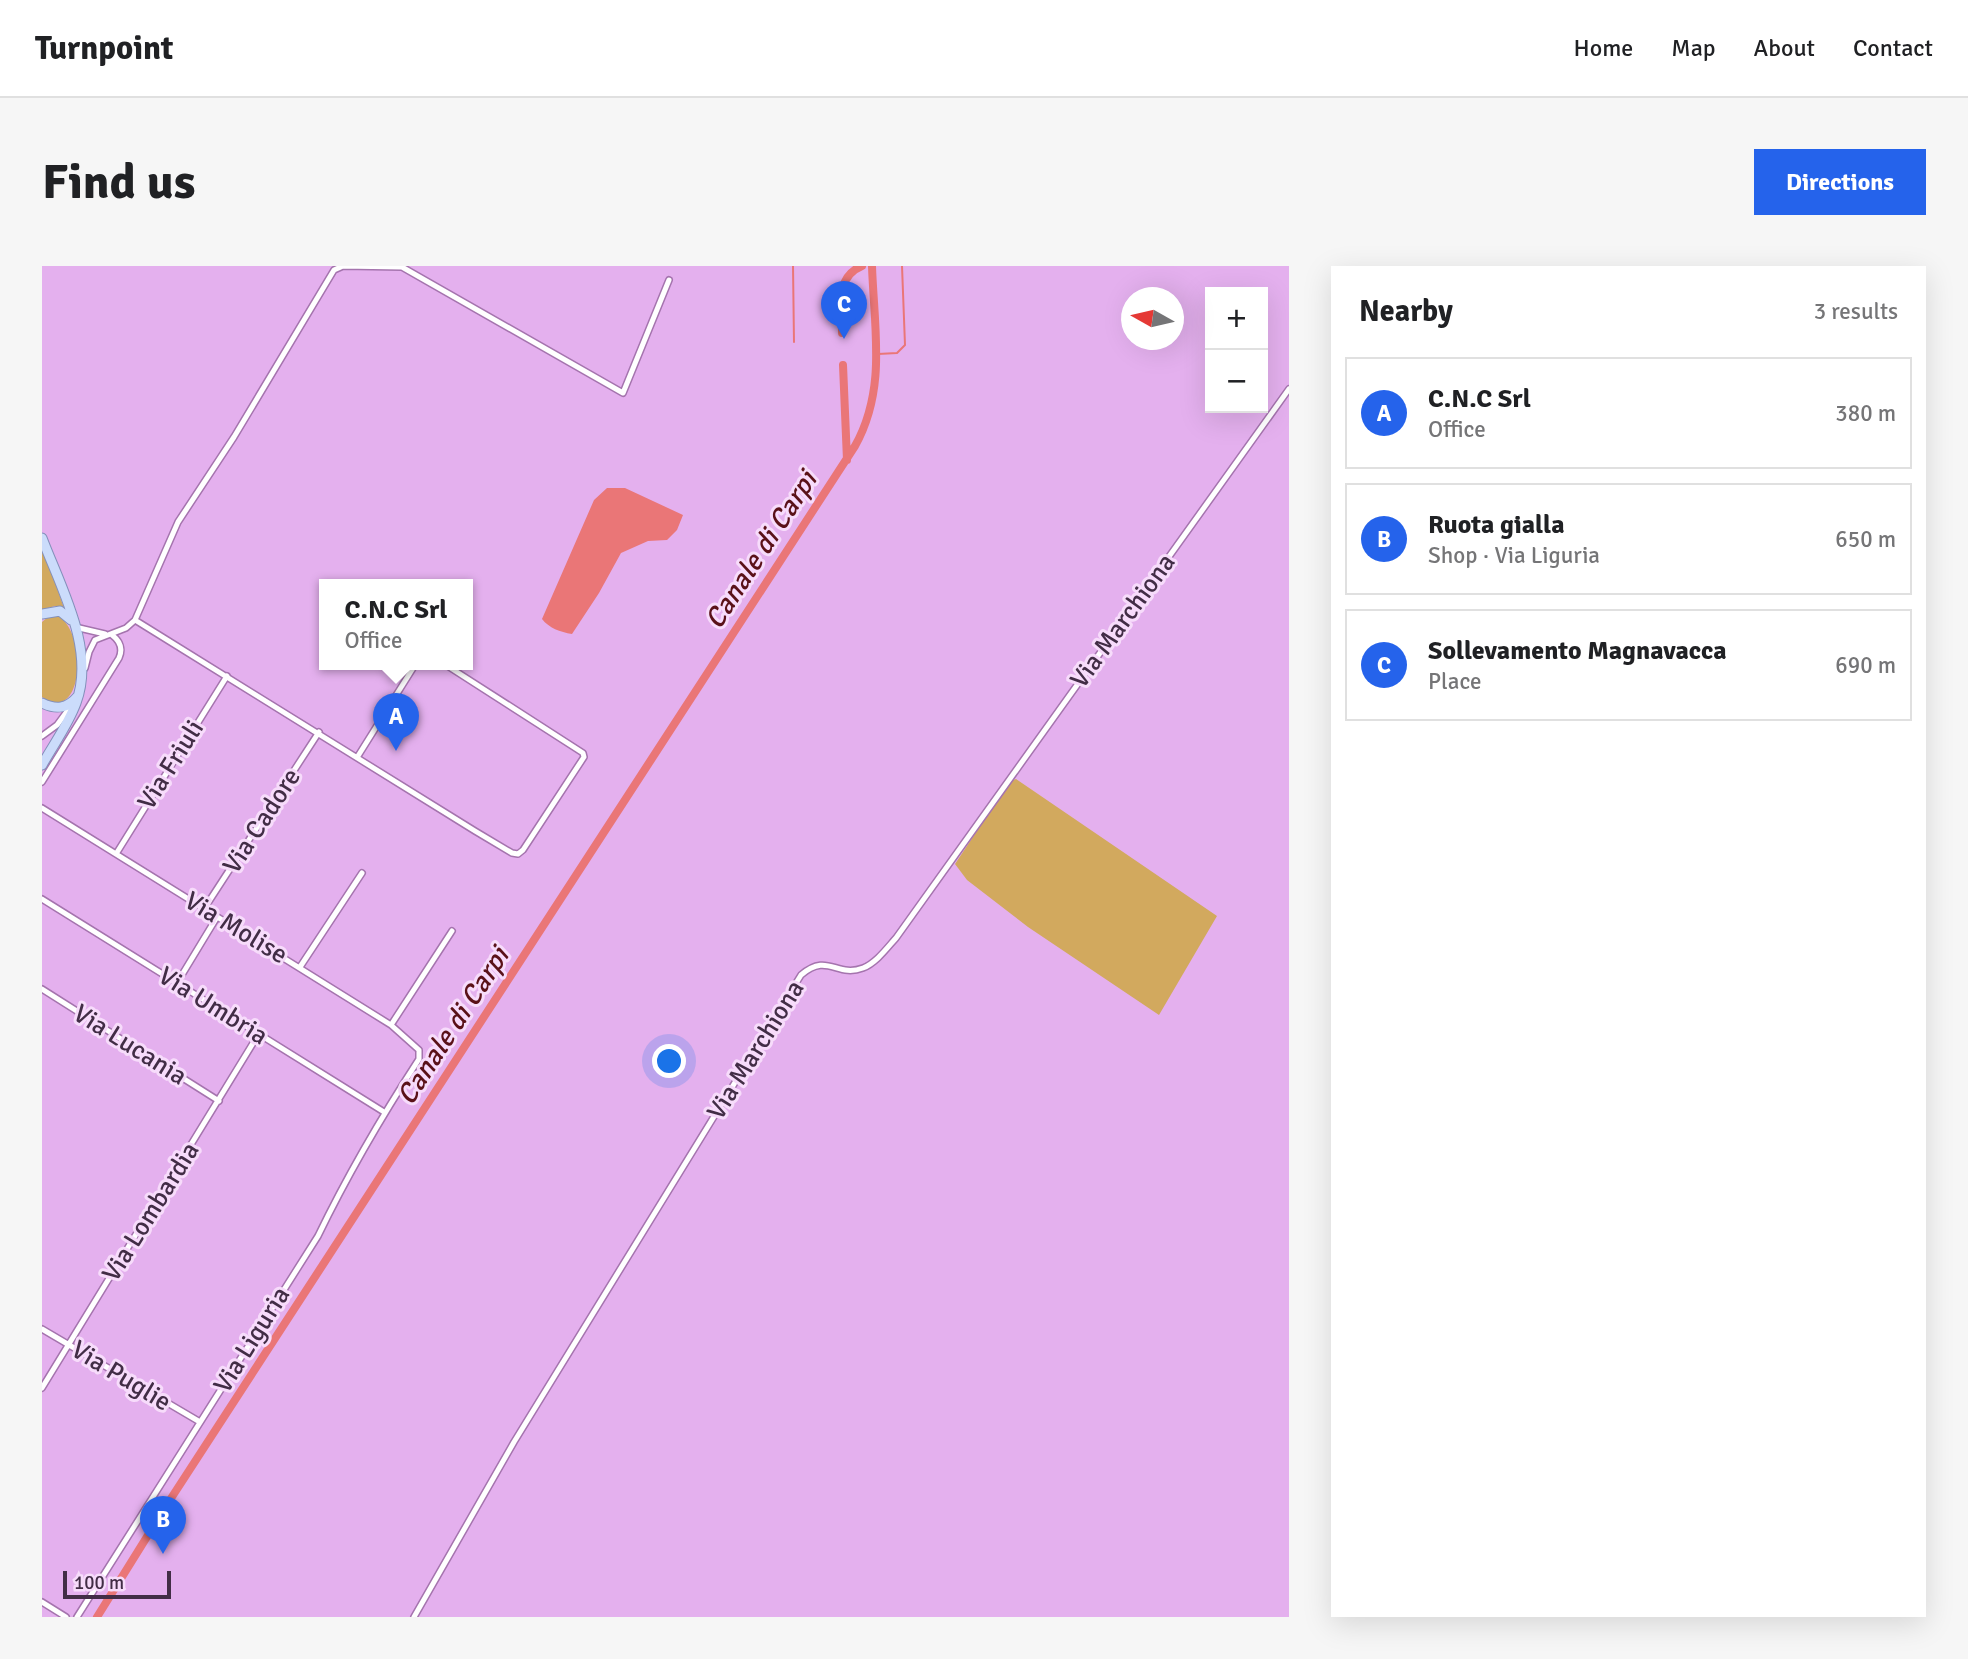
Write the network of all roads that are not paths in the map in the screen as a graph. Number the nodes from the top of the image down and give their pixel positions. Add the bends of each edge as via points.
1 (669, 280) dead end
2 (1289, 389) edge
3 (42, 538) edge
4 (42, 614) edge
5 (135, 620) junction
6 (75, 625) junction
7 (110, 635) junction
8 (412, 670) edge
9 (454, 670) edge
10 (84, 673) junction
11 (227, 676) junction
12 (79, 695) junction
13 (42, 702) edge
14 (320, 732) junction
15 (42, 736) edge
16 (358, 756) junction
17 (42, 765) edge
18 (42, 782) edge
19 (42, 808) edge
20 (116, 854) junction
21 (362, 873) dead end
22 (42, 899) edge
23 (204, 909) junction
24 (217, 917) junction
25 (452, 931) dead end
26 (300, 967) junction
27 (177, 983) junction
28 (42, 989) edge
29 (391, 1025) junction
30 (258, 1035) junction
31 (419, 1059) joint
32 (219, 1101) junction
33 (384, 1112) junction
34 (42, 1329) edge
35 (69, 1345) junction
36 (42, 1388) edge
37 (201, 1422) junction
38 (42, 1602) edge
39 (66, 1617) edge
40 (77, 1617) edge
41 (414, 1617) edge

1 - 5 street via 622,393 402,267 343,266 334,270 178,522
2 - 41 street, Via Marchiona via 896,939 863,968 813,965 801,975 514,1442
3 - 6 main road
4 - 6 main road via 60,611
5 - 7 street
5 - 11 street
6 - 7 street
6 - 10 main road
7 - 10 street via 92,644
7 - 18 street via 121,647 119,658
8 - 16 street
9 - 16 street via 583,753 523,850 512,853
10 - 12 main road
11 - 14 street
11 - 20 street, Via Friuli
12 - 13 main road via 63,707
12 - 15 street via 57,725
12 - 17 main road
14 - 16 street
14 - 23 street, Via Cadore
19 - 20 street, Via Molise
20 - 23 street, Via Molise
21 - 26 street
22 - 27 street, Via Umbria
23 - 24 street, Via Molise
24 - 26 street, Via Molise
24 - 27 street
25 - 29 street
26 - 29 street, Via Molise
27 - 30 street, Via Umbria
28 - 32 street, Via Lucania
29 - 31 street, Via Molise via 414,1043
30 - 32 street, Via Lombardia
30 - 33 street, Via Umbria
31 - 33 street, Via Liguria
32 - 35 street, Via Lombardia
33 - 37 street, Via Liguria via 318,1236
34 - 35 street, Via Puglie
35 - 36 street, Via Lombardia
35 - 37 street, Via Puglie
37 - 40 street, Via Liguria
38 - 39 street

